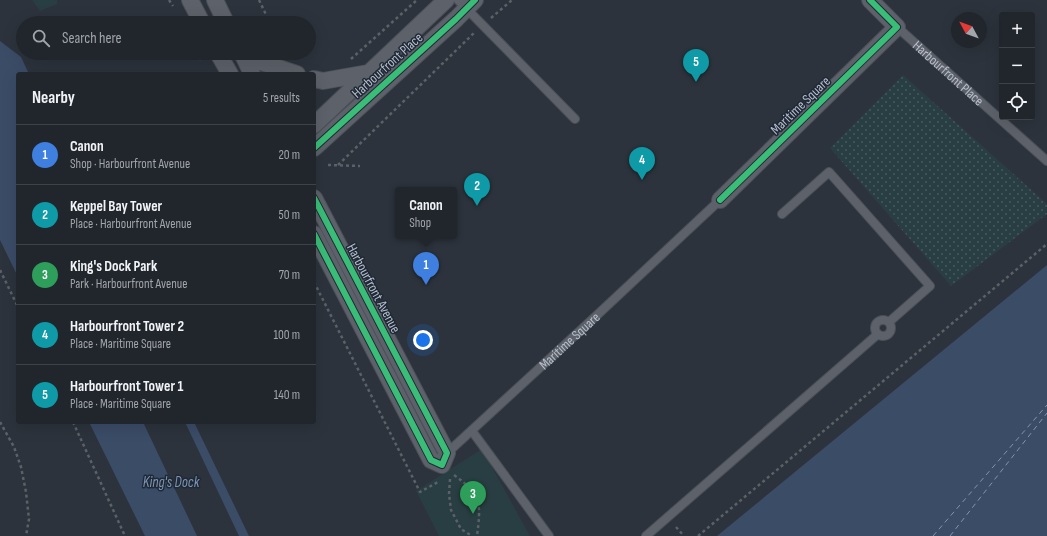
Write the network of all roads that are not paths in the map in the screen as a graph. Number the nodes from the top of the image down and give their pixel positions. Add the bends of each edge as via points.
1 (190, 0) edge
2 (215, 0) edge
3 (446, 0) edge
4 (870, 0) edge
5 (466, 3) edge
6 (198, 16) edge
7 (223, 16) edge
8 (897, 27) junction
9 (222, 60) edge
10 (245, 60) edge
11 (258, 60) edge
12 (229, 72) edge
13 (251, 72) edge
14 (292, 72) edge
15 (368, 73) junction
16 (316, 79) edge
17 (575, 120) dead end
18 (316, 123) edge
19 (316, 146) edge
20 (1047, 161) edge
21 (720, 200) joint
22 (316, 202) edge
23 (782, 214) dead end
24 (316, 238) edge
25 (368, 302) junction
26 (353, 310) junction
27 (472, 430) junction
28 (447, 453) junction
29 (549, 536) edge
30 (646, 536) edge

1 - 6 street
2 - 7 street
3 - 15 street, Harbourfront Place
4 - 8 street, Harbourfront Place
5 - 17 lane via 483,25
5 - 19 street, Harbourfront Place via 456,19
8 - 20 lane, Harbourfront Place
8 - 21 street, Maritime Square
9 - 12 street
10 - 13 street
11 - 14 street
15 - 16 street, Harbourfront Place via 323,81
15 - 18 street, Harbourfront Place
21 - 27 lane, Maritime Square
22 - 25 street, Harbourfront Avenue
23 - 30 lane via 830,172 930,286 889,322 889,333 878,334
24 - 26 street, Harbourfront Avenue
25 - 26 street
25 - 28 street, Harbourfront Avenue
26 - 28 street, Harbourfront Avenue via 431,460 442,465
27 - 28 lane, Maritime Square
27 - 29 lane

